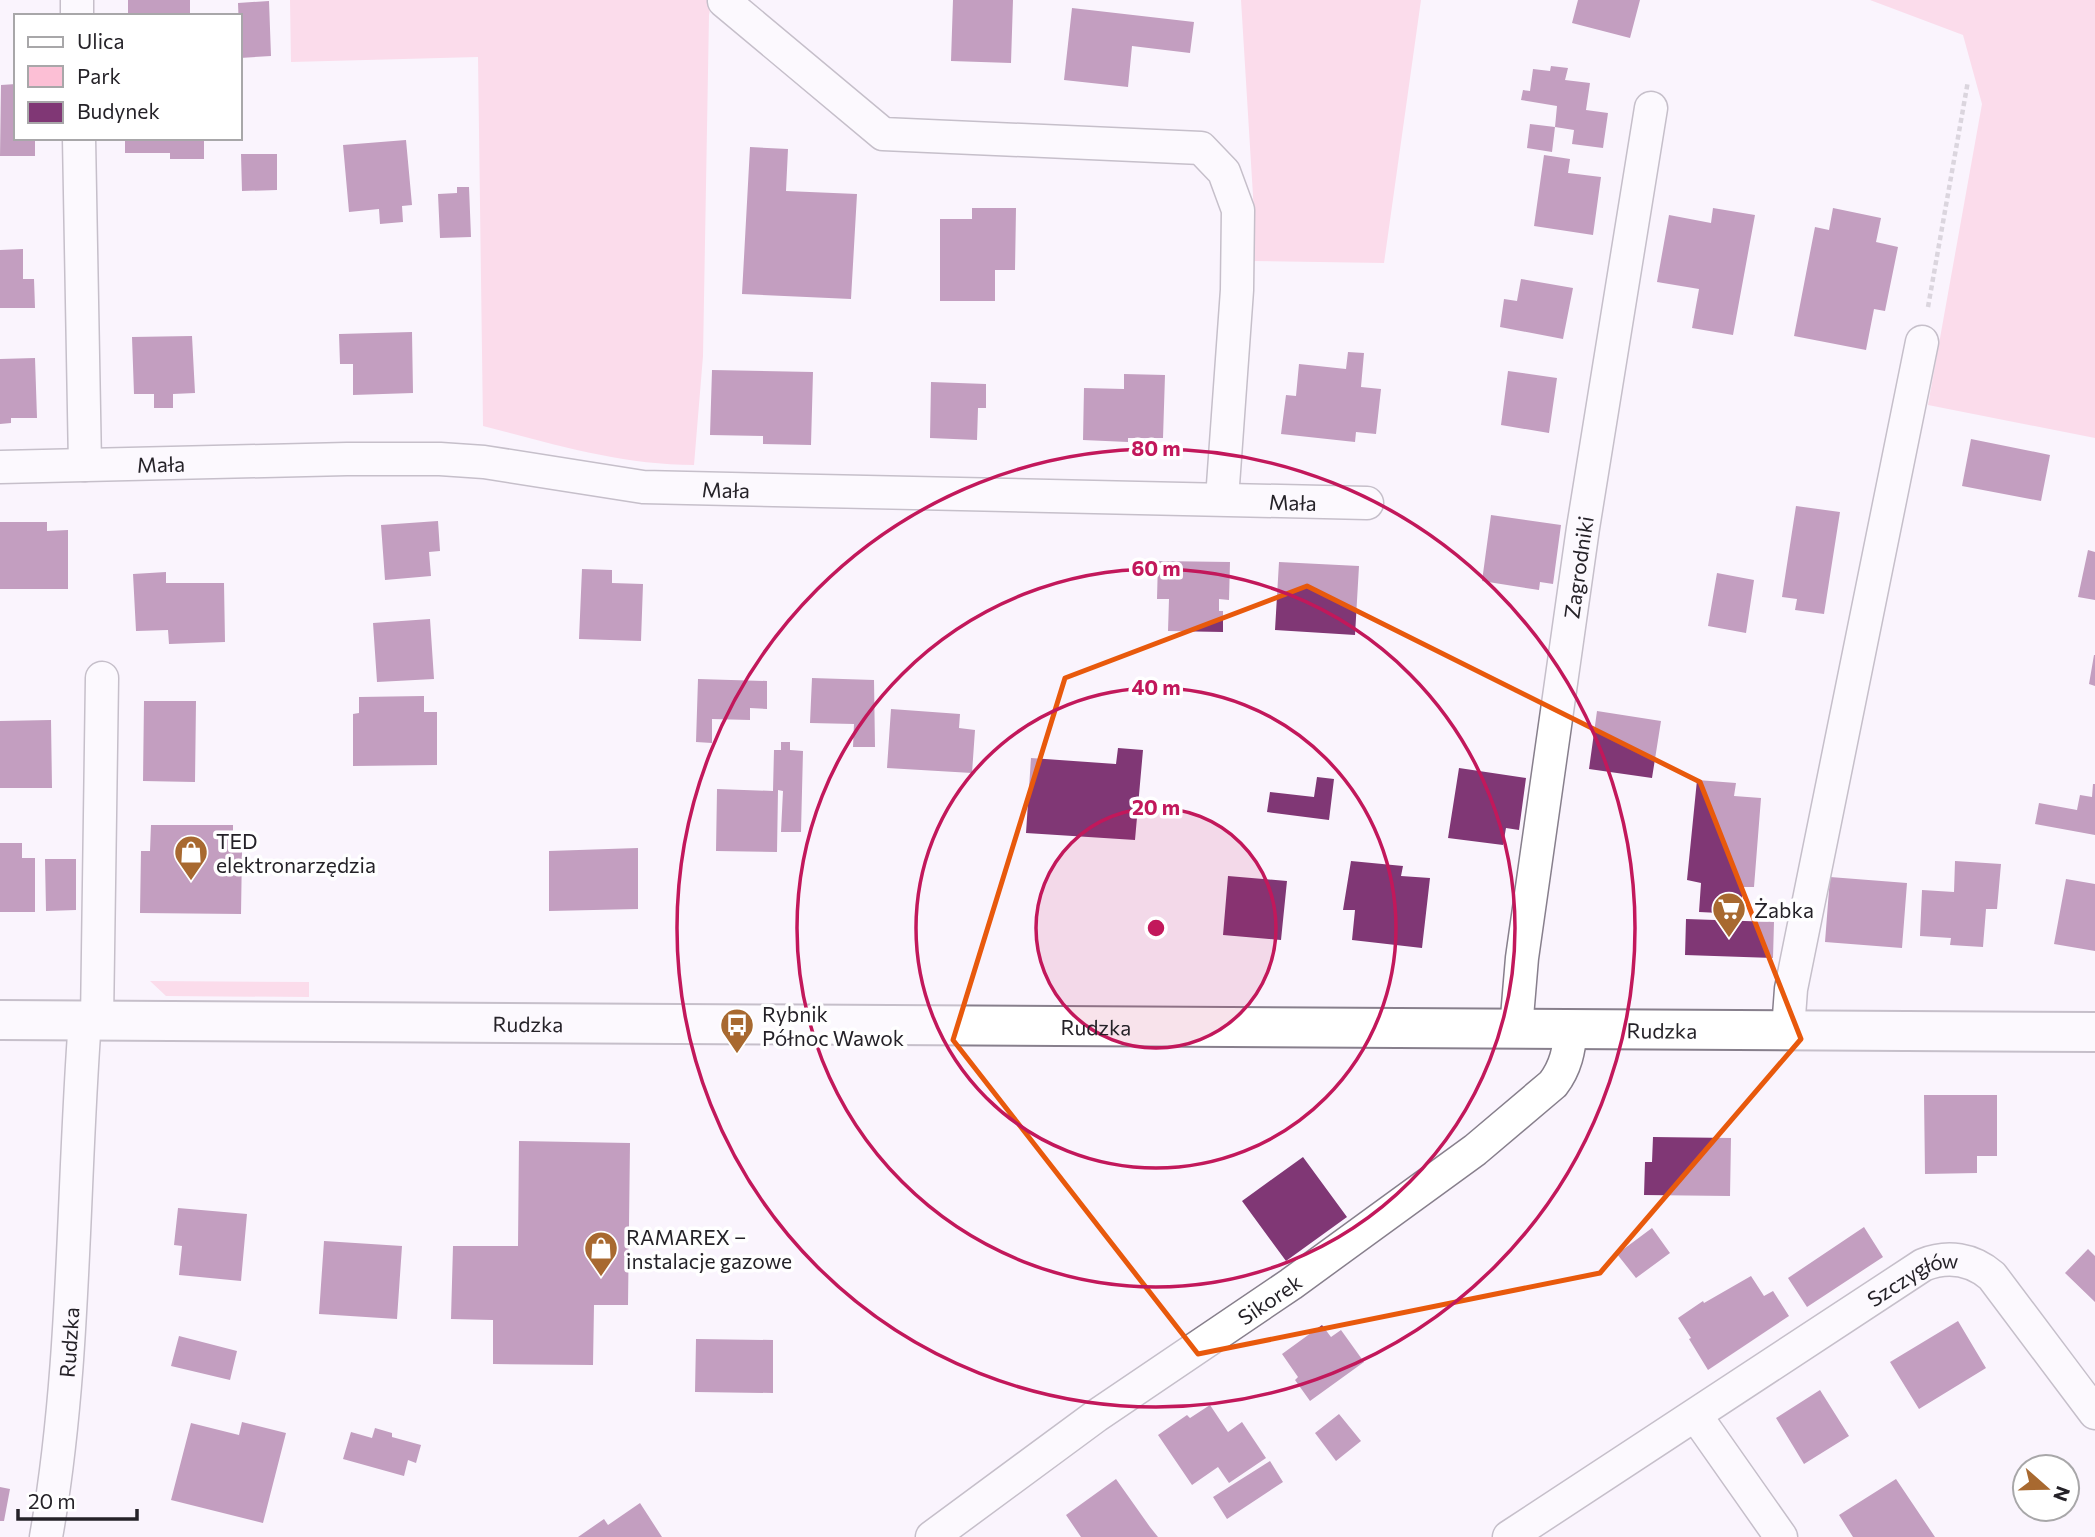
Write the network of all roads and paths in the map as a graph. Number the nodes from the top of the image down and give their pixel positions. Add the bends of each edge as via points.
1 (724, 1) edge
2 (1968, 81) dead end
3 (1651, 108) dead end
4 (79, 140) edge
5 (1922, 342) joint
6 (85, 465) junction
7 (0, 467) edge
8 (1222, 499) junction
9 (1367, 503) dead end
10 (102, 678) dead end
11 (0, 1020) edge
12 (91, 1021) junction
13 (1516, 1029) junction
14 (1571, 1029) junction
15 (1788, 1030) junction
16 (2095, 1032) edge
17 (2095, 1413) edge
18 (1696, 1416) junction
19 (46, 1537) edge
20 (932, 1537) edge
21 (1508, 1537) edge
22 (1781, 1537) edge

1 - 8 street via 883,134 1201,148 1224,172 1238,210
2 - 5 path
3 - 13 street, Zagrodniki via 1583,528
4 - 6 street
5 - 15 street via 1791,989
6 - 7 street, Mała
6 - 8 street, Mała via 440,459 643,487
8 - 9 street, Mała
10 - 12 street, Rudzka
11 - 12 main road, Rudzka
12 - 13 main road, Rudzka
12 - 19 street, Rudzka via 56,1481
13 - 14 main road, Rudzka
14 - 15 main road, Rudzka
14 - 20 street, Sikorek via 1561,1073 1493,1136
15 - 16 main road, Rudzka
17 - 18 street, Szczygłów via 1992,1276 1979,1265 1945,1259 1923,1265
18 - 21 street, Szczygłów
18 - 22 street

